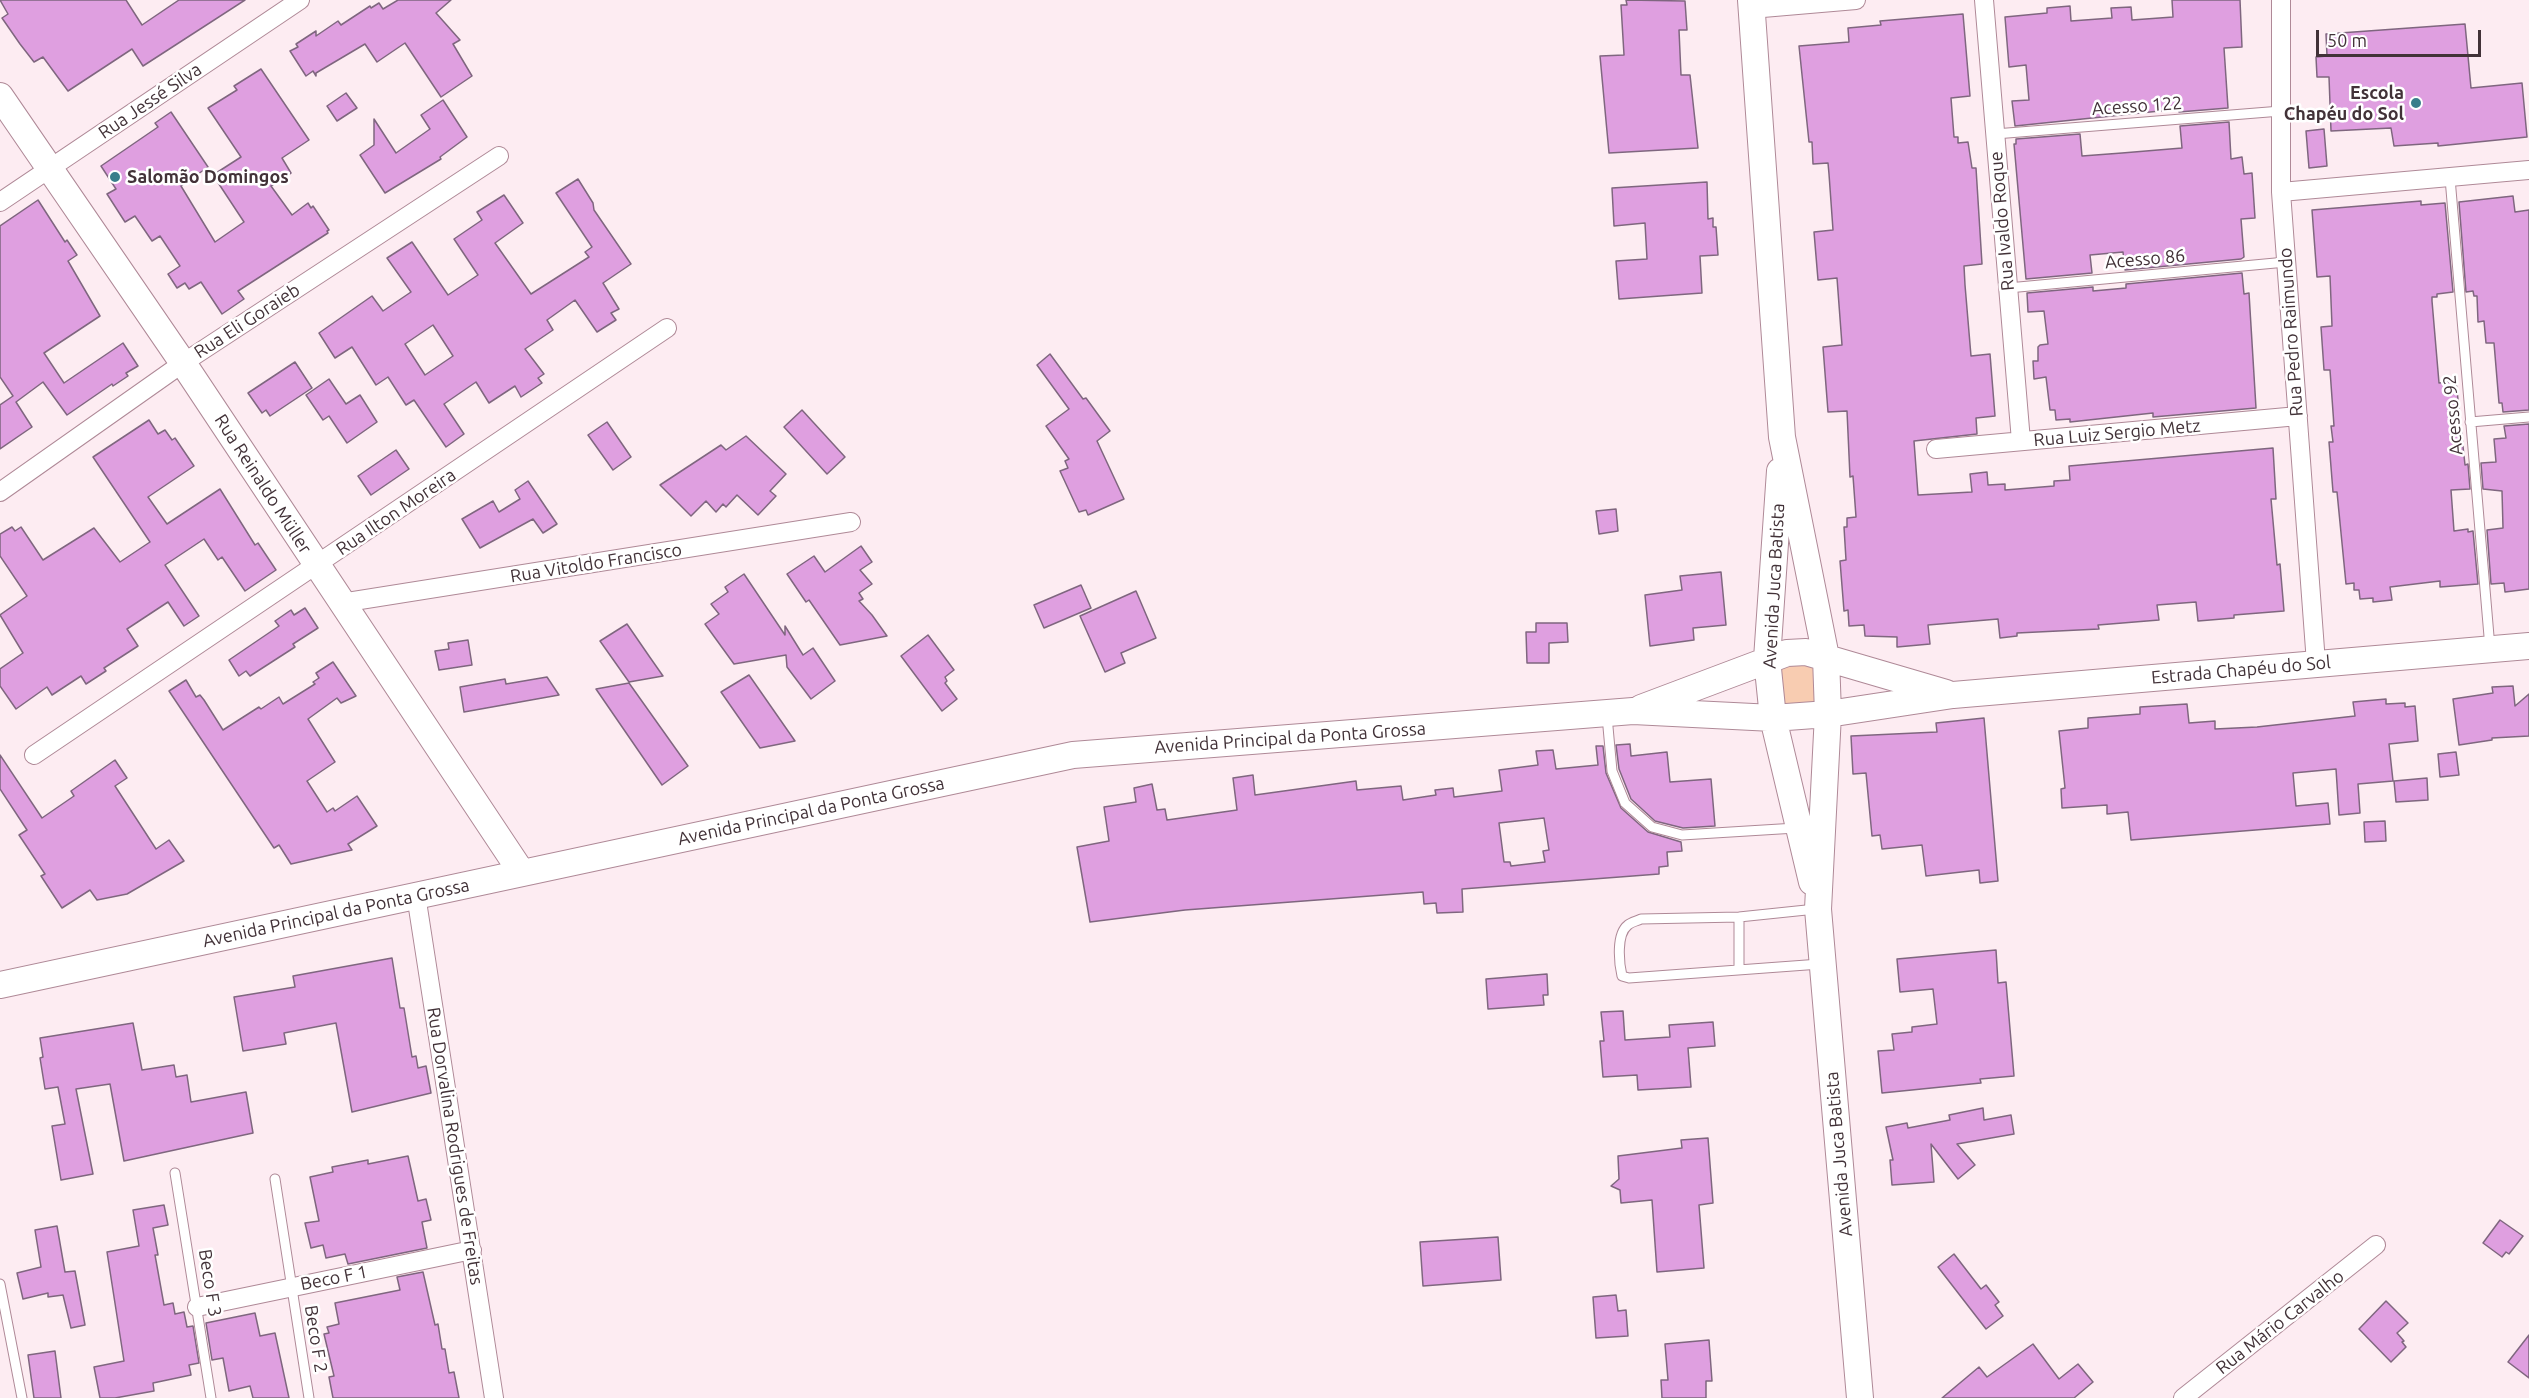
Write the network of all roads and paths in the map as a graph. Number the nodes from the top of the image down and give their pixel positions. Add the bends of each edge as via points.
1 (300, 0) edge
2 (1856, 0) edge
3 (1984, 0) edge
4 (2281, 0) edge
5 (1751, 4) edge
6 (0, 96) edge
7 (2281, 111) junction
8 (1995, 134) junction
9 (499, 156) dead end
10 (50, 169) junction
11 (2529, 170) edge
12 (2450, 178) junction
13 (2281, 192) junction
14 (0, 201) edge
15 (2286, 262) junction
16 (2008, 288) junction
17 (666, 328) dead end
18 (183, 363) junction
19 (2298, 416) junction
20 (2529, 417) edge
21 (2470, 422) junction
22 (1782, 437) junction
23 (2021, 441) junction
24 (1936, 449) dead end
25 (0, 492) edge
26 (851, 522) dead end
27 (317, 566) junction
28 (342, 603) junction
29 (2529, 646) edge
30 (2490, 650) junction
31 (1826, 657) junction
32 (1767, 659) junction
33 (2316, 663) junction
34 (1953, 695) junction
35 (1633, 711) junction
36 (1606, 713) junction
37 (1828, 714) junction
38 (1773, 718) junction
39 (34, 755) dead end
40 (1799, 828) junction
41 (522, 873) junction
42 (416, 895) junction
43 (1818, 909) junction
44 (1739, 917) junction
45 (1824, 964) junction
46 (1739, 970) junction
47 (2, 980) edge
48 (176, 1173) dead end
49 (274, 1179) dead end
50 (2376, 1245) dead end
51 (472, 1250) junction
52 (0, 1284) edge
53 (291, 1287) junction
54 (197, 1306) junction
55 (22, 1398) edge
56 (212, 1398) edge
57 (309, 1398) edge
58 (494, 1398) edge
59 (1860, 1398) edge
60 (2183, 1398) edge

1 - 10 street, Rua Jessé Silva
2 - 5 street
3 - 8 street, Rua Ivaldo Roque
4 - 7 street, Rua Pedro Raimundo
5 - 22 main road, Avenida Juca Batista
6 - 10 main road, Rua Reinaldo Müller
7 - 8 lane, Acesso 122
7 - 13 street, Rua Pedro Raimundo
8 - 16 street, Rua Ivaldo Roque
9 - 18 street, Rua Eli Goraieb
10 - 14 street, Rua Jessé Silva
10 - 18 main road, Rua Reinaldo Müller
11 - 12 street
12 - 13 street
12 - 21 lane, Acesso 92
13 - 15 street, Rua Pedro Raimundo
15 - 16 lane, Acesso 86
15 - 19 street, Rua Pedro Raimundo
16 - 23 street, Rua Ivaldo Roque
17 - 27 street, Rua Ilton Moreira
18 - 25 street, Rua Eli Goraieb
18 - 27 main road, Rua Reinaldo Müller
19 - 23 street, Rua Luiz Sergio Metz
19 - 33 street, Rua Pedro Raimundo
20 - 21 lane
21 - 30 lane, Acesso 92
22 - 31 main road, Avenida Juca Batista
22 - 32 main road, Avenida Juca Batista
23 - 24 street, Rua Luiz Sergio Metz
26 - 28 street, Rua Vitoldo Francisco
27 - 28 main road, Rua Reinaldo Müller
27 - 39 street, Rua Ilton Moreira
28 - 41 main road, Rua Reinaldo Müller
29 - 30 main road, Estrada Chapéu do Sol
30 - 33 main road, Estrada Chapéu do Sol
31 - 32 main road, Avenida Principal da Ponta Grossa via 1796,652
31 - 34 main road, Estrada Chapéu do Sol
31 - 37 main road, Avenida Juca Batista
32 - 35 main road, Avenida Principal da Ponta Grossa
32 - 38 main road, Avenida Juca Batista
33 - 34 main road, Estrada Chapéu do Sol
34 - 37 main road, Estrada Chapéu do Sol
35 - 36 main road, Avenida Principal da Ponta Grossa
35 - 38 main road, Avenida Principal da Ponta Grossa
36 - 40 lane via 1612,771 1625,803 1652,827 1682,835
36 - 41 main road, Avenida Principal da Ponta Grossa via 1073,755
37 - 38 main road, Estrada Chapéu do Sol
37 - 43 main road, Avenida Juca Batista
38 - 40 main road, Avenida Juca Batista
40 - 43 main road, Avenida Juca Batista
41 - 42 main road, Avenida Principal da Ponta Grossa
42 - 47 main road, Avenida Principal da Ponta Grossa
42 - 51 street, Rua Dorvalina Rodrigues de Freitas
43 - 44 lane
43 - 45 main road, Avenida Juca Batista
44 - 46 lane
44 - 46 lane via 1641,919 1622,933 1620,965 1622,976 1629,978
45 - 46 lane
45 - 59 main road, Avenida Juca Batista
48 - 54 lane, Beco F 3
49 - 53 lane, Beco F 2
50 - 60 street, Rua Mário Carvalho
51 - 53 street, Beco F 1
51 - 58 street, Rua Dorvalina Rodrigues de Freitas
52 - 55 lane
53 - 54 street, Beco F 1
53 - 57 lane, Beco F 2
54 - 56 lane, Beco F 3

